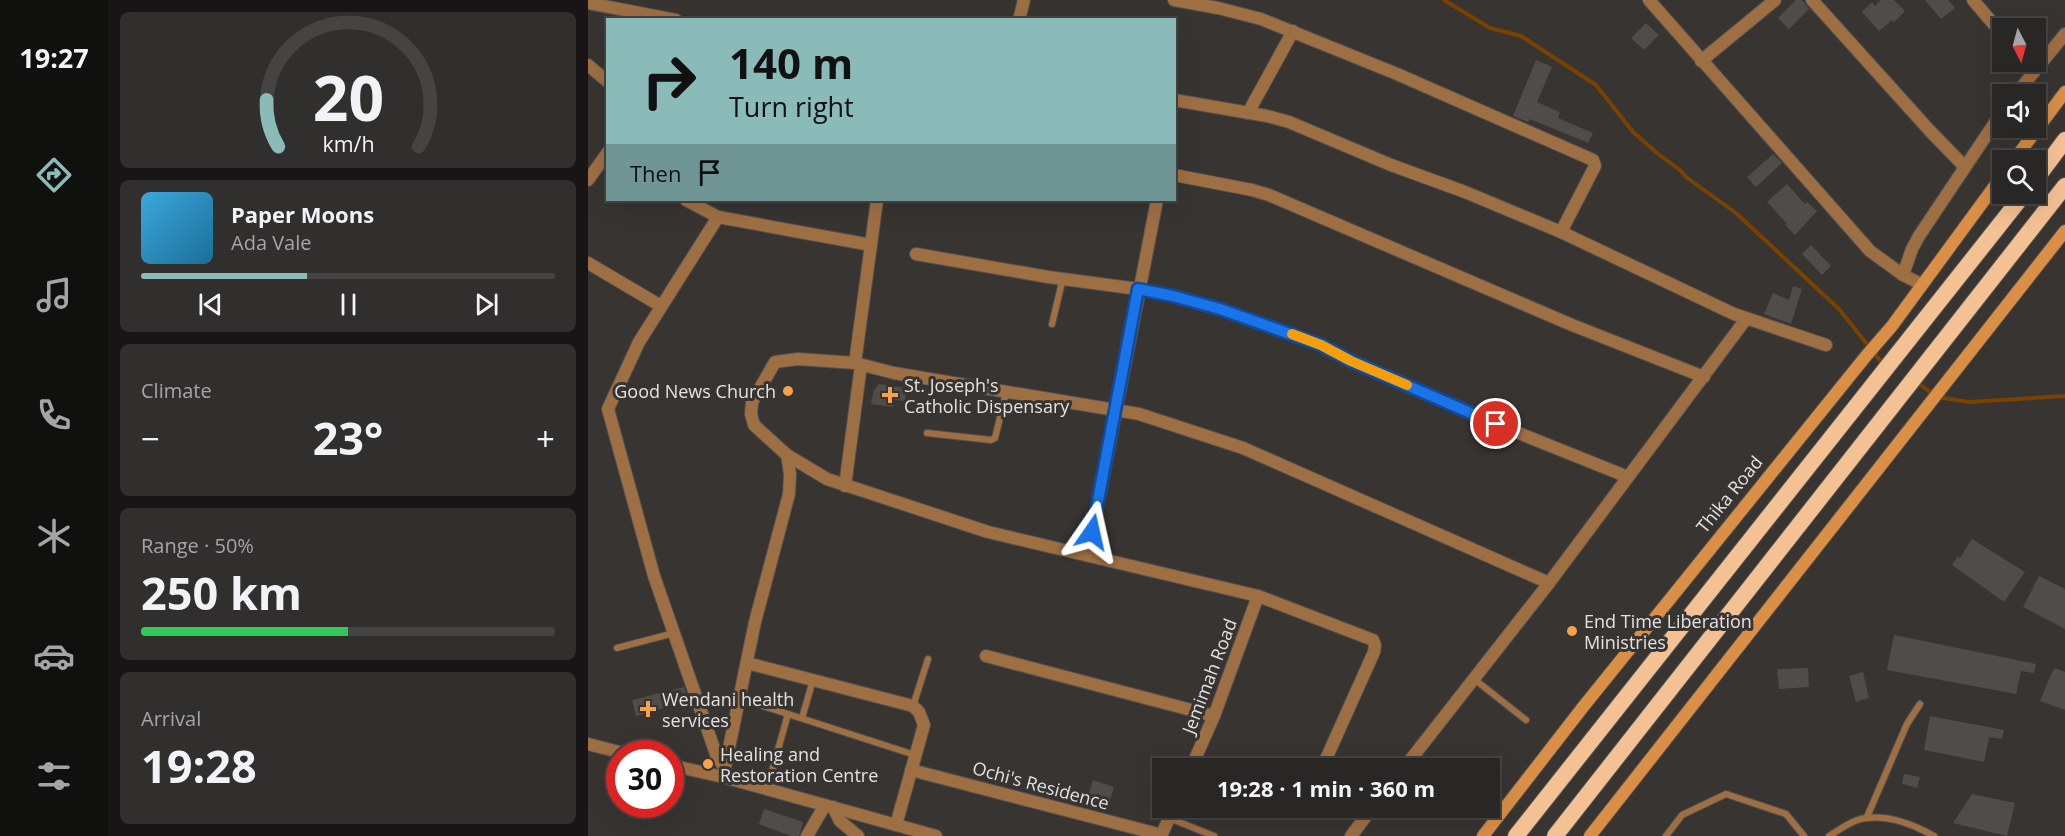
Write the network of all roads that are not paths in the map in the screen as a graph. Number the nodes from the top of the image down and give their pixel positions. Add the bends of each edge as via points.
1 (1024, 0) edge
2 (1174, 0) edge
3 (1649, 0) edge
4 (1775, 0) edge
5 (1812, 0) edge
6 (1973, 0) edge
7 (588, 3) edge
8 (666, 18) edge
9 (1020, 18) edge
10 (1992, 22) edge
11 (1293, 31) junction
12 (2065, 34) edge
13 (2046, 51) edge
14 (1701, 61) junction
15 (588, 65) edge
16 (606, 80) edge
17 (2065, 93) edge
18 (1176, 103) edge
19 (1248, 112) junction
20 (1992, 127) edge
21 (2065, 140) edge
22 (2022, 150) edge
23 (606, 155) edge
24 (1965, 166) junction
25 (2046, 166) edge
26 (1176, 175) edge
27 (588, 180) edge
28 (2065, 186) edge
29 (1992, 189) edge
30 (688, 201) edge
31 (878, 201) edge
32 (1157, 201) edge
33 (2016, 204) edge
34 (718, 217) junction
35 (2065, 231) edge
36 (1562, 232) junction
37 (871, 245) junction
38 (916, 254) dead end
39 (588, 262) edge
40 (1903, 275) junction
41 (1063, 279) junction
42 (1921, 284) junction
43 (1138, 289) junction
44 (661, 306) junction
45 (1746, 319) junction
46 (1052, 324) dead end
47 (1826, 345) dead end
48 (858, 364) junction
49 (1704, 377) junction
50 (1006, 393) junction
51 (1116, 410) junction
52 (927, 433) dead end
53 (787, 455) junction
54 (1628, 477) junction
55 (845, 486) junction
56 (1088, 555) junction
57 (1550, 583) junction
58 (1258, 597) junction
59 (674, 633) junction
60 (616, 648) dead end
61 (986, 656) dead end
62 (928, 659) dead end
63 (747, 663) junction
64 (1474, 679) junction
65 (813, 680) junction
66 (760, 705) dead end
67 (1920, 705) dead end
68 (913, 706) junction
69 (788, 714) junction
70 (1214, 716) junction
71 (802, 718) junction
72 (1526, 720) dead end
73 (588, 744) edge
74 (606, 749) edge
75 (915, 755) junction
76 (1195, 758) edge
77 (1326, 758) edge
78 (1412, 758) edge
79 (684, 767) edge
80 (911, 770) junction
81 (724, 772) junction
82 (767, 789) junction
83 (829, 806) junction
84 (1867, 817) junction
85 (1169, 818) edge
86 (1180, 818) edge
87 (1365, 818) edge
88 (1497, 819) joint
89 (896, 825) junction
90 (1161, 835) edge
91 (807, 836) edge
92 (858, 836) edge
93 (936, 836) edge
94 (1214, 836) edge
95 (1351, 836) edge
96 (1483, 836) edge
97 (1516, 836) edge
98 (1556, 836) edge
99 (1590, 836) edge
100 (1666, 836) edge
101 (1804, 836) edge
102 (1829, 836) edge
103 (1934, 836) edge

1 - 9 street
2 - 11 street via 1262,19
3 - 14 street
4 - 14 street
5 - 24 street
6 - 10 street
7 - 8 street
11 - 19 street
11 - 36 street via 1593,160 1595,166
12 - 13 street
14 - 40 street via 1870,252
15 - 16 street
17 - 22 main road
18 - 19 street
19 - 36 street via 1289,122
20 - 24 street
21 - 25 highway
23 - 27 street
24 - 40 street via 1919,236
26 - 49 street via 1269,195
28 - 98 highway
29 - 42 main road, Thika Road
30 - 34 street
31 - 37 street
32 - 43 street
33 - 97 highway
34 - 37 street
34 - 44 street
35 - 99 main road
36 - 45 street
37 - 48 street
38 - 41 street
39 - 44 street
40 - 42 street
41 - 43 street
41 - 46 lane
42 - 88 main road, Thika Road via 1892,326
43 - 51 street
43 - 54 street via 1220,309 1321,345 1505,428
44 - 59 street via 639,342 608,409 654,576
45 - 47 street
45 - 49 street
48 - 50 street
48 - 53 street via 775,362 752,402 751,414 754,425
48 - 55 street
49 - 54 street
50 - 51 street
50 - 52 lane via 996,438
51 - 56 street
51 - 57 street via 1173,423 1243,447
53 - 55 street
53 - 63 street via 789,494
54 - 57 street
55 - 56 street via 988,532
56 - 58 street
57 - 64 street
58 - 70 street, Jemimah Road
58 - 77 street via 1373,640 1374,652
59 - 60 lane
59 - 81 street
61 - 70 street
62 - 68 lane
63 - 65 street
63 - 81 street
64 - 72 lane
64 - 78 street
65 - 68 street
65 - 71 lane
66 - 69 lane
67 - 84 lane via 1907,724
68 - 75 street via 924,725
69 - 71 lane
69 - 82 lane
70 - 76 street, Jemimah Road
71 - 75 lane
73 - 74 street
75 - 80 street
79 - 81 street
80 - 89 street
80 - 90 street, Ochi's Residence
81 - 82 street
82 - 83 street
83 - 89 street
83 - 91 street
83 - 92 street
84 - 102 lane
84 - 103 lane via 1897,820
85 - 90 street
86 - 94 lane
87 - 95 street
88 - 96 main road, Thika Road
89 - 93 street
100 - 101 lane via 1682,815 1726,794 1786,814

